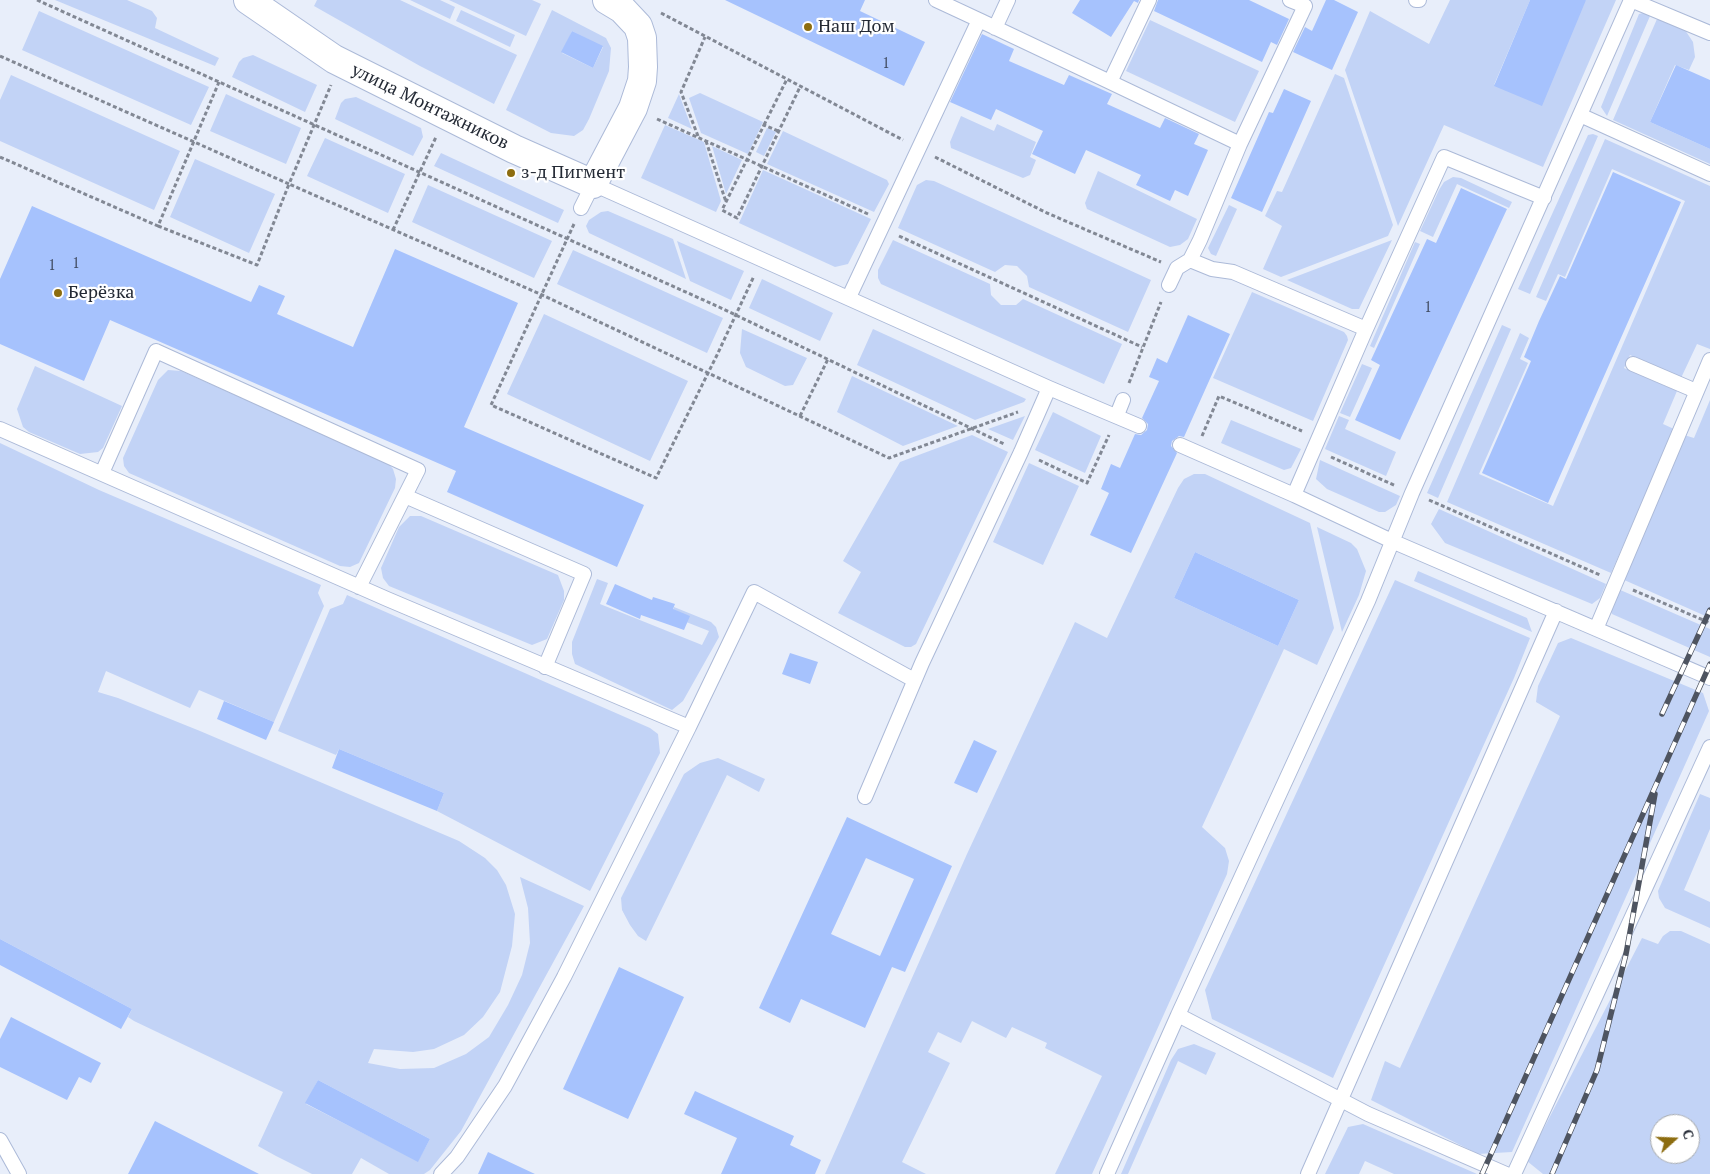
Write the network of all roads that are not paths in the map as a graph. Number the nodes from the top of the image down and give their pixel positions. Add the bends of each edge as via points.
1 (248, 0) edge
2 (607, 0) edge
3 (936, 0) edge
4 (1008, 0) edge
5 (1149, 0) edge
6 (1290, 0) edge
7 (1631, 0) edge
8 (979, 20) junction
9 (995, 28) junction
10 (1710, 33) edge
11 (1110, 82) junction
12 (1580, 115) junction
13 (1240, 144) junction
14 (1710, 174) edge
15 (587, 196) junction
16 (1544, 198) junction
17 (1190, 260) junction
18 (1169, 285) road end
19 (849, 297) junction
20 (1366, 329) junction
21 (1710, 360) edge
22 (1633, 364) dead end
23 (1049, 388) junction
24 (1696, 391) junction
25 (1123, 400) road end
26 (1117, 416) junction
27 (1139, 426) dead end
28 (0, 430) edge
29 (1180, 445) dead end
30 (102, 473) junction
31 (1294, 495) junction
32 (405, 496) junction
33 (1394, 542) junction
34 (359, 587) junction
35 (1556, 612) junction
36 (1596, 629) junction
37 (545, 667) junction
38 (1710, 678) edge
39 (914, 680) junction
40 (689, 727) junction
41 (1710, 747) edge
42 (865, 797) dead end
43 (1178, 1015) junction
44 (1340, 1100) junction
45 (0, 1140) edge
46 (19, 1174) edge
47 (441, 1174) edge
48 (1107, 1174) edge
49 (1308, 1174) edge
50 (1506, 1174) edge
51 (1514, 1174) edge

1 - 15 street, улица Монтажников via 341,63 446,115
2 - 15 street via 630,16 638,26 642,38 642,81 633,108
3 - 8 lane
4 - 9 lane
5 - 11 lane
6 - 13 lane via 1305,6
7 - 10 lane
7 - 12 lane
8 - 9 lane
8 - 19 lane
9 - 11 lane
11 - 13 lane
12 - 14 lane
12 - 16 lane
13 - 17 lane
15 - 19 lane via 762,259
16 - 20 lane via 1444,157
16 - 33 lane via 1412,493
17 - 18 lane via 1177,268
17 - 20 lane via 1212,269 1233,272
19 - 23 lane
20 - 31 lane
21 - 24 lane
22 - 24 lane
23 - 26 lane
23 - 39 lane
24 - 36 lane
25 - 26 lane
26 - 27 lane
28 - 30 lane
29 - 31 lane
30 - 32 lane via 156,351 418,470
30 - 34 lane
31 - 33 lane
32 - 34 lane
32 - 37 lane via 584,574
33 - 35 lane
33 - 43 lane
34 - 37 lane
35 - 36 lane
35 - 44 lane
36 - 38 lane
37 - 40 lane
39 - 40 lane via 754,592
39 - 42 lane
40 - 47 lane via 564,977 505,1086 457,1157
41 - 51 lane
43 - 44 lane
43 - 48 lane
44 - 49 lane
44 - 50 lane
45 - 46 lane

